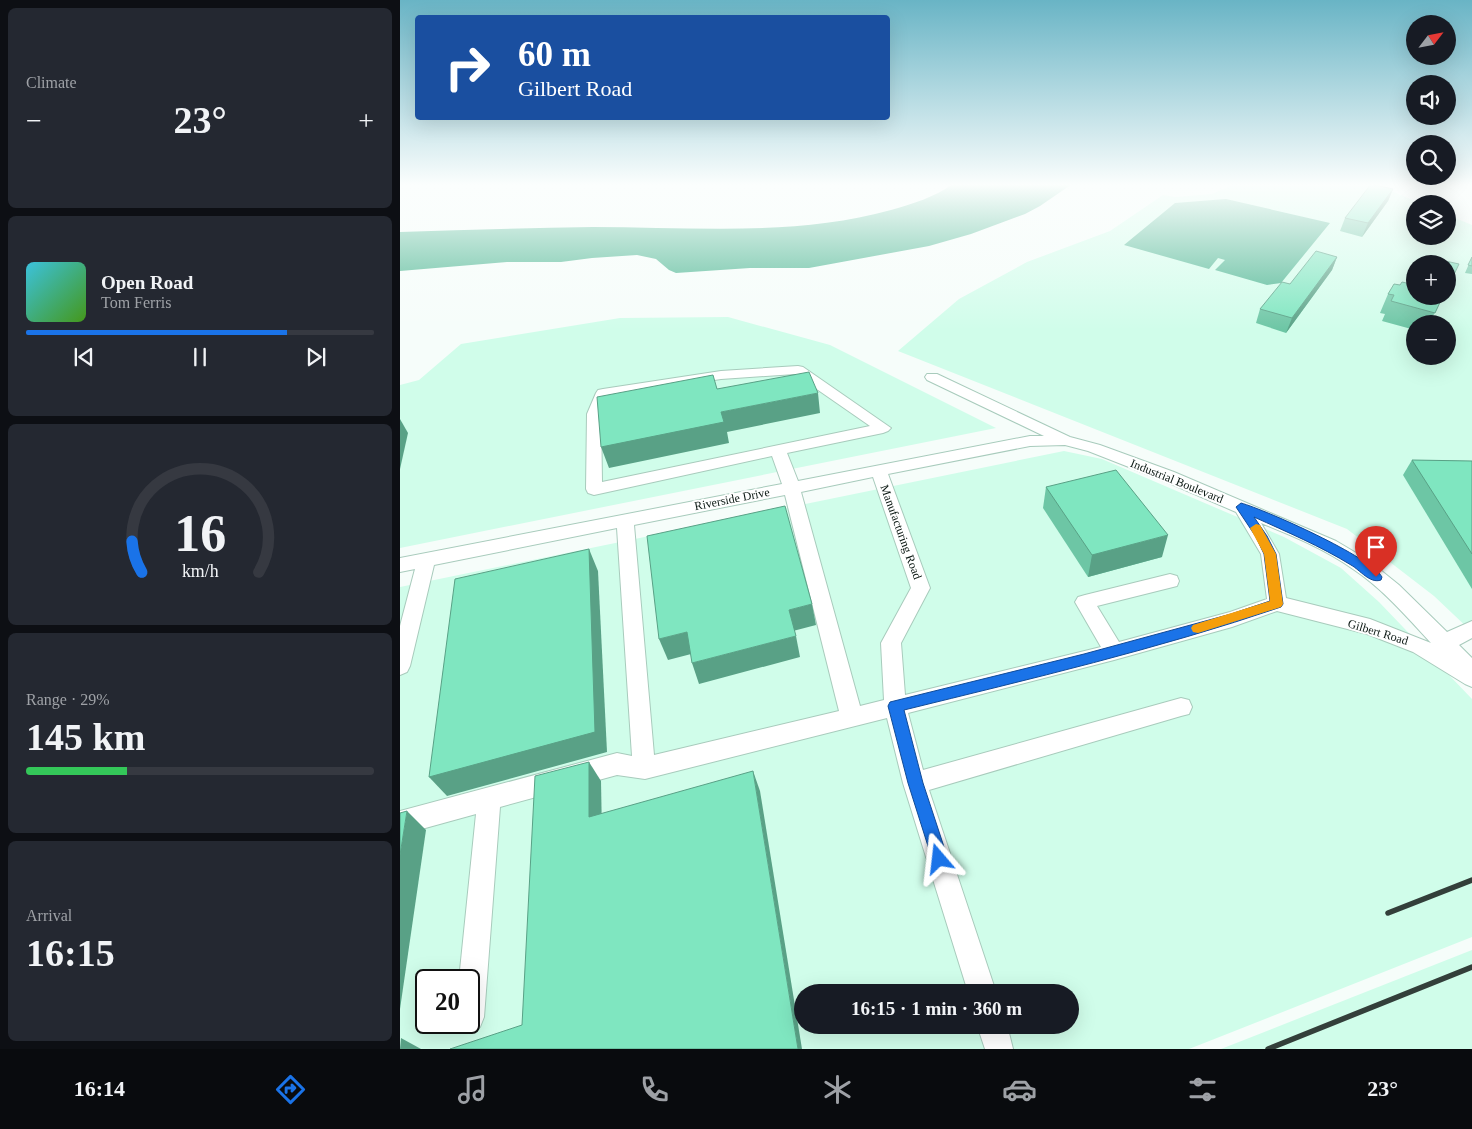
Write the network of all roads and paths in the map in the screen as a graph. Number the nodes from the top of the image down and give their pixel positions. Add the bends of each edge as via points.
1 (932, 377) dead end
2 (1066, 440) junction
3 (778, 451) junction
4 (879, 470) junction
5 (792, 488) junction
6 (1241, 507) junction
7 (625, 520) junction
8 (426, 560) junction
9 (400, 565) edge
10 (1170, 581) dead end
11 (1277, 604) junction
12 (1472, 629) edge
13 (1444, 643) junction
14 (1114, 652) junction
15 (400, 666) edge
16 (1472, 671) edge
17 (1472, 678) edge
18 (895, 706) junction
19 (1181, 708) dead end
20 (852, 717) junction
21 (646, 768) junction
22 (915, 783) junction
23 (489, 799) junction
24 (400, 823) edge
25 (474, 969) edge
26 (979, 984) edge

1 - 2 street, Industrial Boulevard
2 - 4 street, Riverside Drive via 1030,441
2 - 6 street, Industrial Boulevard via 1094,448
3 - 3 street via 883,428 798,370 721,375 603,394 594,414 594,488
3 - 5 street
4 - 5 street, Riverside Drive
4 - 18 street, Manufacturing Road via 920,588 891,643
5 - 7 street, Riverside Drive
5 - 20 street
6 - 11 street via 1270,554
6 - 13 street, Industrial Boulevard via 1297,530 1361,565 1392,590
7 - 8 street, Riverside Drive
7 - 21 street via 641,742
8 - 9 street, Riverside Drive
8 - 15 street
10 - 14 street via 1085,602
11 - 14 street
11 - 17 street, Gilbert Road via 1370,627 1420,646
12 - 13 street
13 - 16 street, Industrial Boulevard
14 - 18 street
18 - 20 street
18 - 22 street, Manufacturing Road
19 - 22 street
20 - 21 street
21 - 23 street via 617,764
22 - 26 street, Manufacturing Road
23 - 24 street
23 - 25 street

